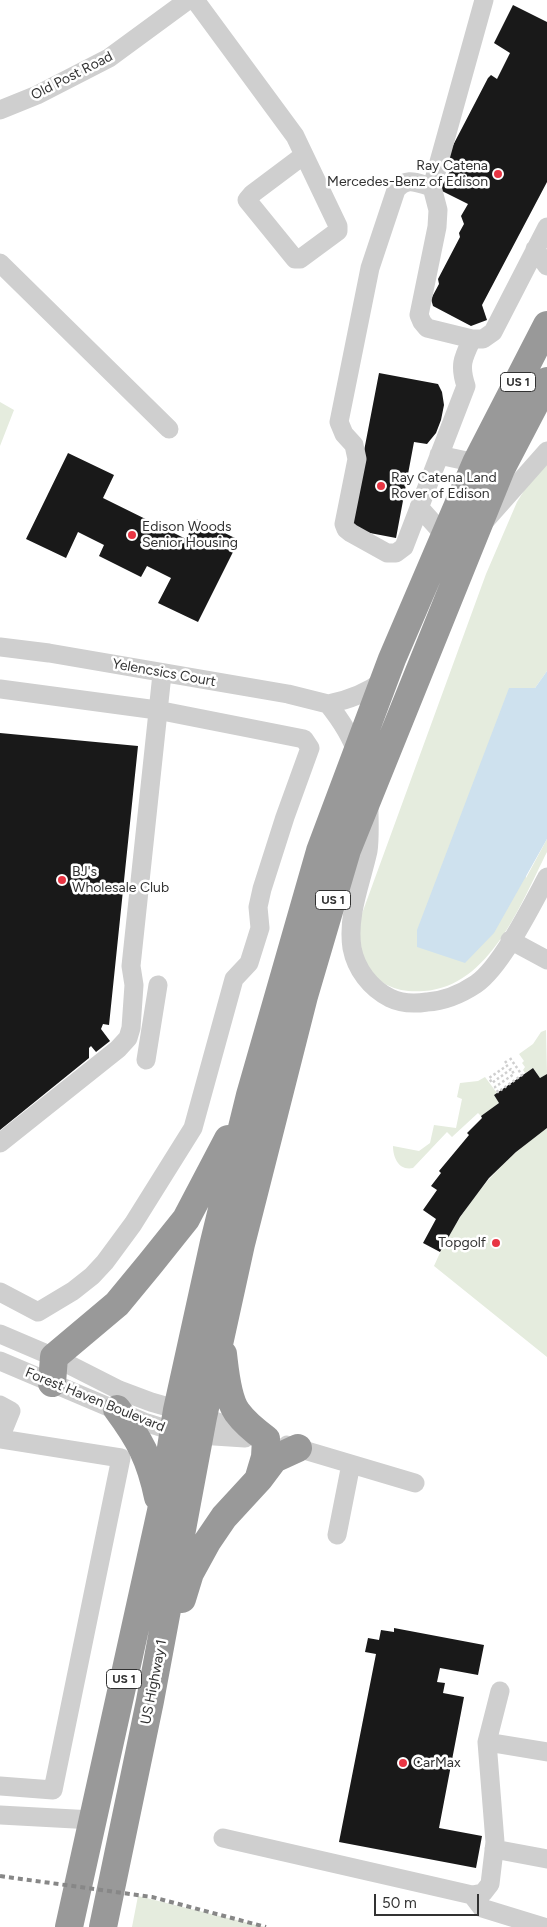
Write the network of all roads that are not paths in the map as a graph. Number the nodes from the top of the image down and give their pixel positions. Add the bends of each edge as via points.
1 (188, 0) edge
2 (196, 0) edge
3 (484, 0) edge
4 (0, 110) edge
5 (304, 155) junction
6 (432, 187) junction
7 (547, 227) edge
8 (535, 249) junction
9 (0, 263) edge
10 (547, 266) edge
11 (547, 325) edge
12 (472, 339) junction
13 (547, 381) edge
14 (540, 406) edge
15 (169, 429) dead end
16 (489, 438) junction
17 (547, 451) edge
18 (439, 455) junction
19 (476, 463) junction
20 (419, 507) junction
21 (477, 529) junction
22 (445, 536) junction
23 (0, 647) edge
24 (162, 674) junction
25 (384, 680) junction
26 (0, 689) edge
27 (328, 704) junction
28 (157, 710) junction
29 (356, 754) junction
30 (369, 796) junction
31 (547, 877) edge
32 (510, 940) junction
33 (547, 960) edge
34 (158, 985) dead end
35 (146, 1060) dead end
36 (250, 1095) junction
37 (0, 1144) edge
38 (0, 1292) edge
39 (0, 1334) edge
40 (221, 1337) junction
41 (0, 1361) edge
42 (53, 1370) junction
43 (0, 1405) edge
44 (117, 1409) junction
45 (188, 1423) junction
46 (0, 1439) edge
47 (266, 1439) junction
48 (298, 1448) junction
49 (352, 1464) junction
50 (259, 1479) junction
51 (415, 1482) dead end
52 (161, 1510) junction
53 (337, 1535) dead end
54 (500, 1691) dead end
55 (150, 1701) junction
56 (487, 1742) junction
57 (547, 1752) edge
58 (0, 1786) edge
59 (0, 1814) edge
60 (93, 1820) junction
61 (223, 1838) dead end
62 (494, 1849) junction
63 (547, 1859) edge
64 (472, 1895) junction
65 (69, 1927) edge
66 (103, 1927) edge
67 (544, 1927) edge

1 - 4 street, Old Post Road via 110,58
2 - 5 street via 295,136
3 - 6 street
5 - 5 street via 247,200 295,259 300,259 338,231
6 - 12 street via 438,210 437,227 418,315 427,328
6 - 20 street via 408,181 401,183 396,190 370,268 339,422 354,445 357,459 344,524 346,529 387,553 396,553 404,546
7 - 8 street
8 - 10 street
8 - 12 street via 494,332 484,339
9 - 15 street
11 - 16 highway, US 1
12 - 18 street via 462,359 466,386
13 - 14 highway, US 1
14 - 16 street via 513,413
14 - 21 highway, US 1 via 501,469
16 - 19 highway, US 1
17 - 21 street
18 - 19 street
18 - 20 street
19 - 22 highway, US 1
20 - 22 street
21 - 30 highway, US 1
22 - 25 highway, US 1
23 - 24 street, Yelencsics Court
24 - 27 street, Yelencsics Court via 288,694
24 - 28 street
25 - 27 street, Yelencsics Court via 370,691
25 - 29 highway, US 1
26 - 28 street
27 - 29 street via 342,721
28 - 37 street via 131,966 134,985 128,1038
28 - 38 street via 304,739 310,748 309,753 284,817 262,889 258,907 260,928 250,963 234,979 229,993 193,1128 133,1224 92,1276 38,1312
29 - 36 highway, US 1 via 320,851
30 - 32 street via 368,849 351,922 352,946 364,976 380,992 404,1003 443,1000 477,983 494,967
30 - 40 highway, US 1 via 347,850 304,996 241,1244
31 - 32 street
32 - 33 street
34 - 35 street
36 - 42 highway via 186,1219 118,1302
36 - 45 highway, US 1 via 216,1233
39 - 42 street, Forest Haven Boulevard
40 - 45 highway, US 1
40 - 47 highway via 228,1388 235,1410
41 - 42 street, Forest Haven Boulevard
42 - 44 street, Forest Haven Boulevard
42 - 45 street, Forest Haven Boulevard via 151,1402
43 - 46 street via 11,1411
44 - 45 street, Forest Haven Boulevard via 144,1422
44 - 52 highway via 136,1435 152,1471
45 - 47 street, Forest Haven Boulevard
45 - 52 highway, US 1
45 - 55 highway, US Highway 1 / US 1
46 - 58 street via 121,1458 53,1790
47 - 48 street, Forest Haven Boulevard
47 - 50 highway
48 - 49 street, Forest Haven Boulevard
48 - 50 highway via 274,1459
49 - 51 street, Forest Haven Boulevard
49 - 53 street
50 - 55 highway via 224,1518 190,1573
52 - 60 highway, US 1
54 - 56 street
55 - 66 highway, US Highway 1 / US 1
56 - 57 street
56 - 62 street
59 - 60 street
60 - 65 highway, US 1
61 - 64 street
62 - 63 street
62 - 64 street via 490,1884 483,1893
64 - 67 street via 482,1908

